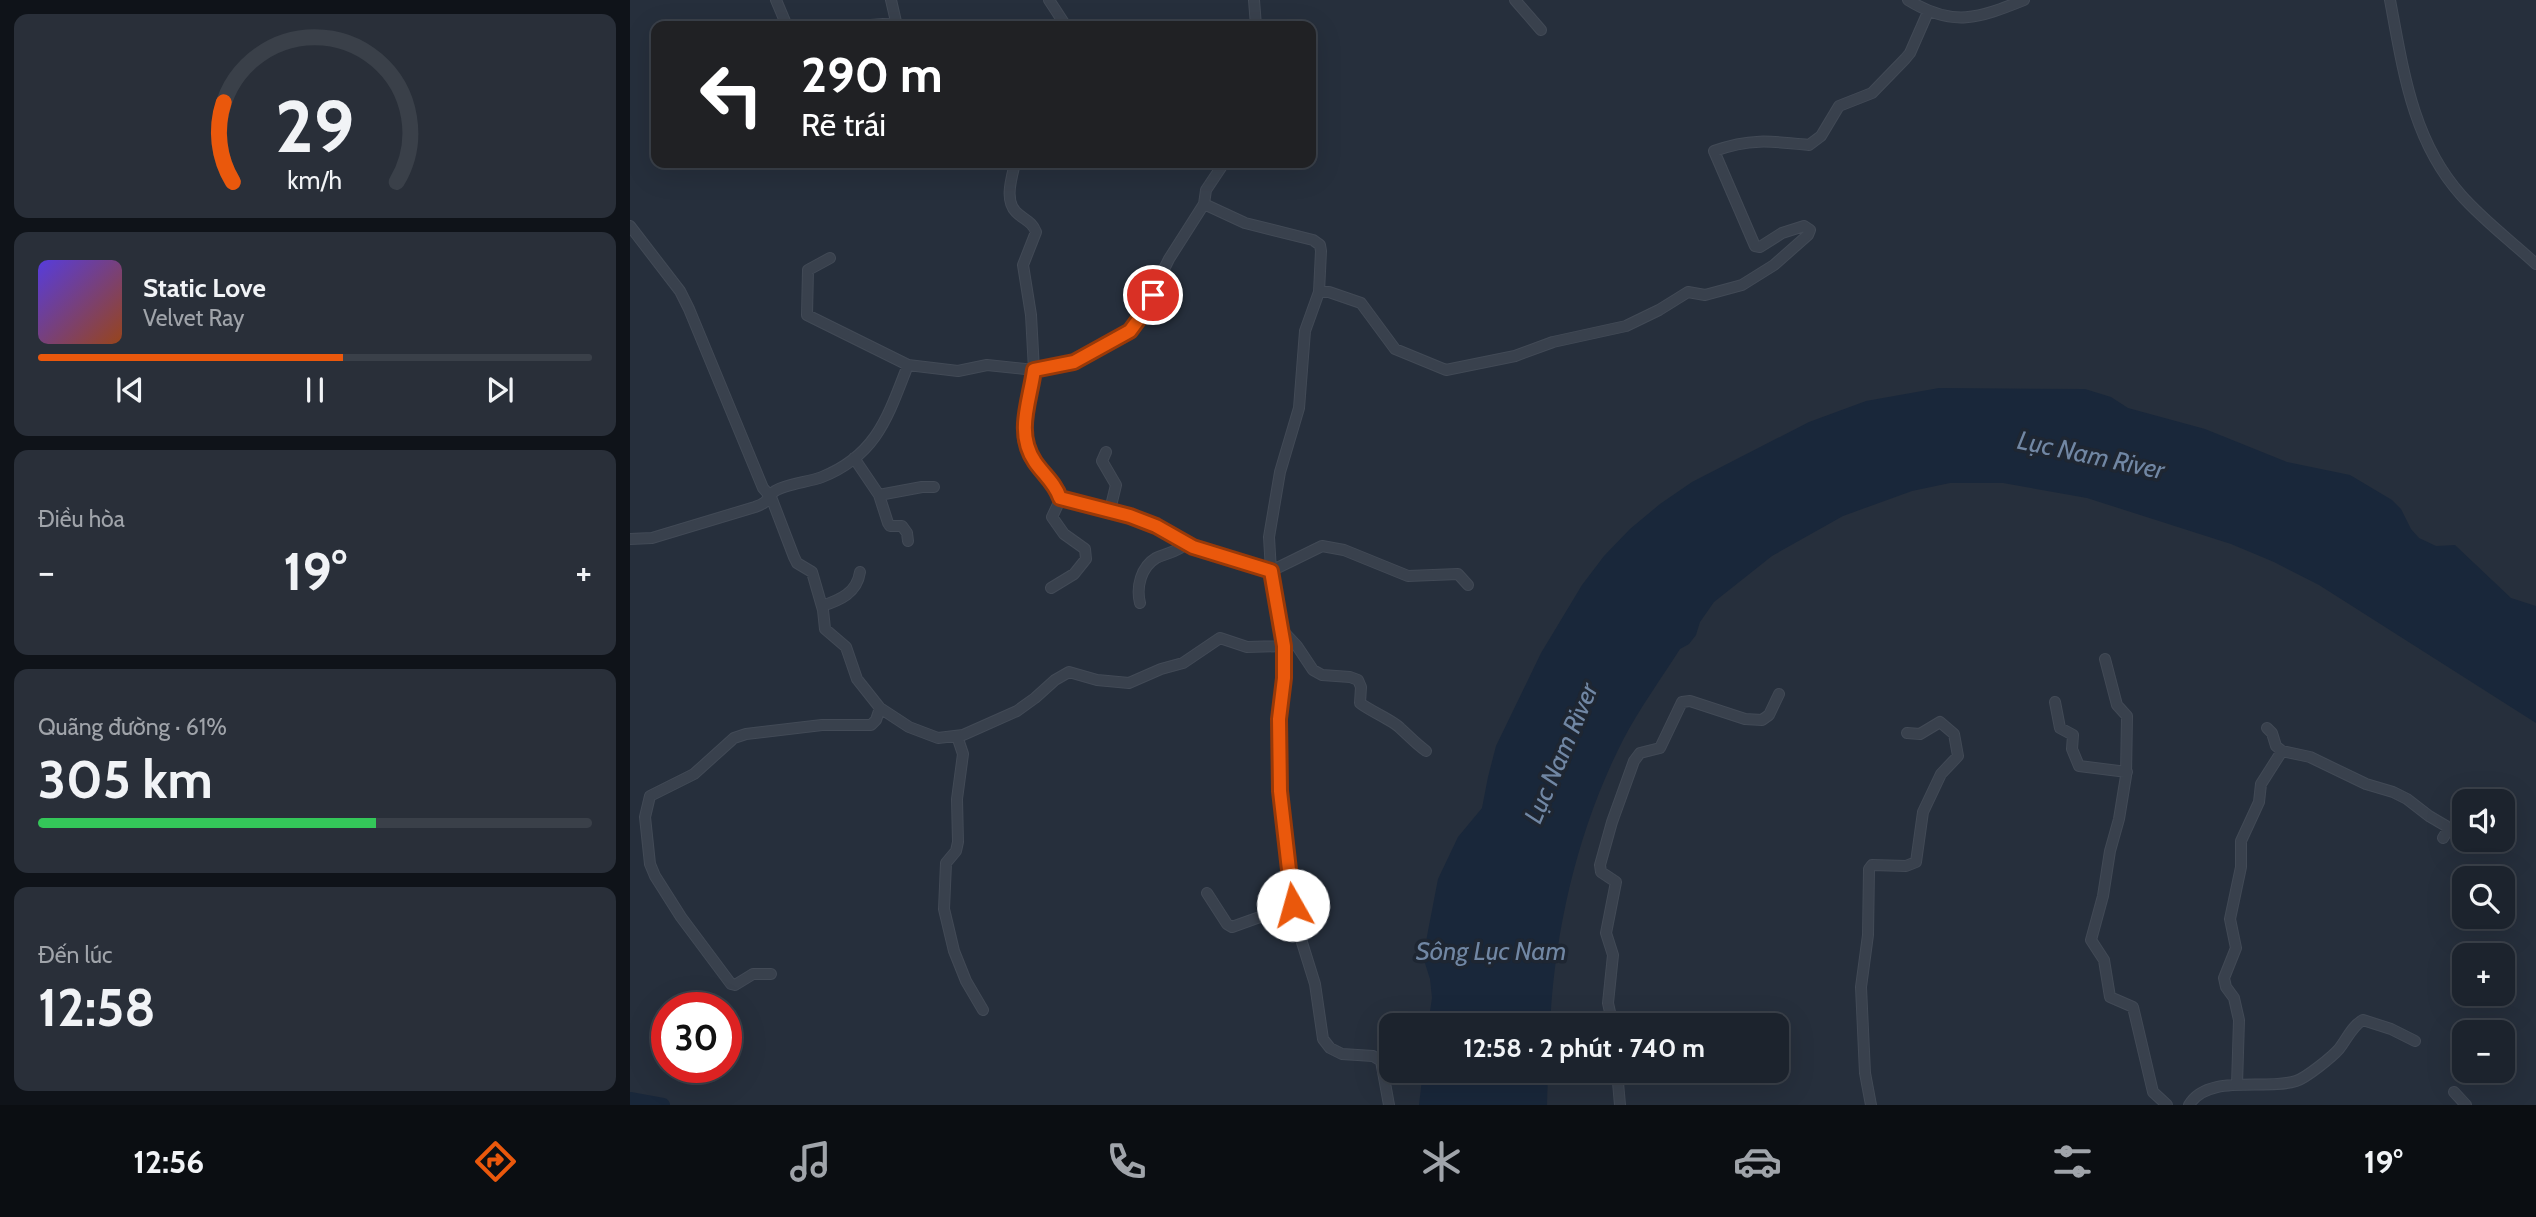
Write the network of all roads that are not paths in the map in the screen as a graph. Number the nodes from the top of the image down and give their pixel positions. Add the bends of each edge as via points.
1 (776, 0) edge
2 (891, 0) edge
3 (1049, 0) edge
4 (1254, 0) edge
5 (1515, 0) edge
6 (1908, 0) edge
7 (2024, 0) edge
8 (2390, 0) edge
9 (1928, 12) junction
10 (785, 21) edge
11 (895, 21) edge
12 (1063, 21) edge
13 (1256, 21) edge
14 (1541, 30) dead end
15 (1014, 168) edge
16 (1221, 168) edge
17 (1204, 204) junction
18 (630, 226) edge
19 (830, 258) dead end
20 (2536, 264) edge
21 (1319, 292) junction
22 (908, 365) junction
23 (1034, 370) junction
24 (1106, 452) dead end
25 (853, 458) junction
26 (934, 487) dead end
27 (879, 495) junction
28 (771, 497) junction
29 (1060, 498) junction
30 (1110, 510) junction
31 (630, 539) edge
32 (908, 541) dead end
33 (1186, 544) junction
34 (1271, 571) junction
35 (860, 572) dead end
36 (1468, 585) dead end
37 (1051, 588) dead end
38 (1140, 603) dead end
39 (822, 606) junction
40 (1282, 630) junction
41 (1284, 646) junction
42 (2105, 659) dead end
43 (1779, 694) dead end
44 (2055, 702) dead end
45 (880, 708) junction
46 (2267, 728) dead end
47 (1908, 733) dead end
48 (957, 736) junction
49 (1426, 751) dead end
50 (2282, 751) junction
51 (2127, 772) junction
52 (2443, 838) dead end
53 (1207, 893) dead end
54 (1293, 905) junction
55 (771, 974) dead end
56 (983, 1010) dead end
57 (1610, 1013) edge
58 (2415, 1041) dead end
59 (1618, 1083) edge
60 (2237, 1085) junction
61 (2454, 1092) dead end
62 (1389, 1105) edge
63 (1620, 1105) edge
64 (1871, 1105) edge
65 (2167, 1105) edge
66 (2189, 1105) edge
67 (2466, 1105) edge

1 - 10 street
2 - 11 street
3 - 12 street
4 - 13 street
5 - 14 street
6 - 9 street
7 - 9 street via 1970,19
8 - 20 street via 2411,107 2426,142 2461,195
9 - 21 street via 1905,59 1872,93 1839,107 1815,142 1761,140 1714,151 1755,246 1793,228 1810,230 1748,283 1704,295 1688,292 1610,331 1446,370 1395,349 1361,303
15 - 23 street via 1012,205 1035,230 1023,265
16 - 17 street via 1206,190
17 - 21 street via 1245,223 1317,242 1321,251
17 - 23 street via 1169,259 1137,324 1074,362
18 - 28 street via 685,299 763,488
19 - 22 street via 808,270 807,315
21 - 34 street via 1305,331 1299,408 1272,512
22 - 23 street via 958,371 987,365
22 - 25 street via 881,431
23 - 29 street via 1024,426 1026,441 1032,458 1055,484
24 - 30 street via 1102,461 1116,485
25 - 27 street
25 - 28 street via 831,474 776,490
26 - 27 street
27 - 32 street via 888,523 902,526
28 - 31 street via 755,507 664,535
28 - 39 street via 794,557 812,572
29 - 30 street
29 - 37 street via 1052,517 1064,534 1085,549 1086,559 1074,575
30 - 33 street via 1156,526
33 - 34 street
33 - 38 street via 1152,562 1138,586
34 - 36 street via 1328,546 1408,576 1458,574
34 - 40 street
35 - 39 street via 854,589
39 - 45 street via 825,629 846,647 857,679
40 - 41 street
40 - 49 street via 1313,670 1357,680 1360,703 1398,726
41 - 48 street via 1247,647 1220,638 1183,663 1122,683 1069,672 1017,711
41 - 54 street via 1279,778
42 - 51 street via 2117,705 2127,716
43 - 57 street via 1762,720 1682,702 1660,748 1640,753 1634,761 1600,865 1601,872 1616,882 1606,933 1613,955
44 - 51 street via 2060,728 2073,735 2072,749 2079,766
45 - 48 street via 930,736
45 - 55 street via 871,725 822,725 734,738 694,774 650,796 645,817 650,864 681,917 731,984 753,974
46 - 50 street
47 - 64 street via 1920,734 1940,722 1954,734 1958,756 1941,774 1923,812 1916,862 1872,865 1869,869 1861,987
48 - 56 street via 963,754 958,842 946,863 944,908 954,951
50 - 52 street via 2311,757 2407,799 2446,826
50 - 60 street via 2261,784 2259,802 2241,841 2241,867 2230,919 2236,948 2224,978 2239,1020
51 - 65 street via 2091,940 2104,960 2110,997 2133,1007 2153,1092
53 - 54 street via 1232,927
54 - 62 street via 1315,984 1323,1039 1342,1054 1381,1060
58 - 60 street via 2363,1020 2337,1051 2299,1080
59 - 63 street
60 - 66 street via 2202,1092
61 - 67 street

